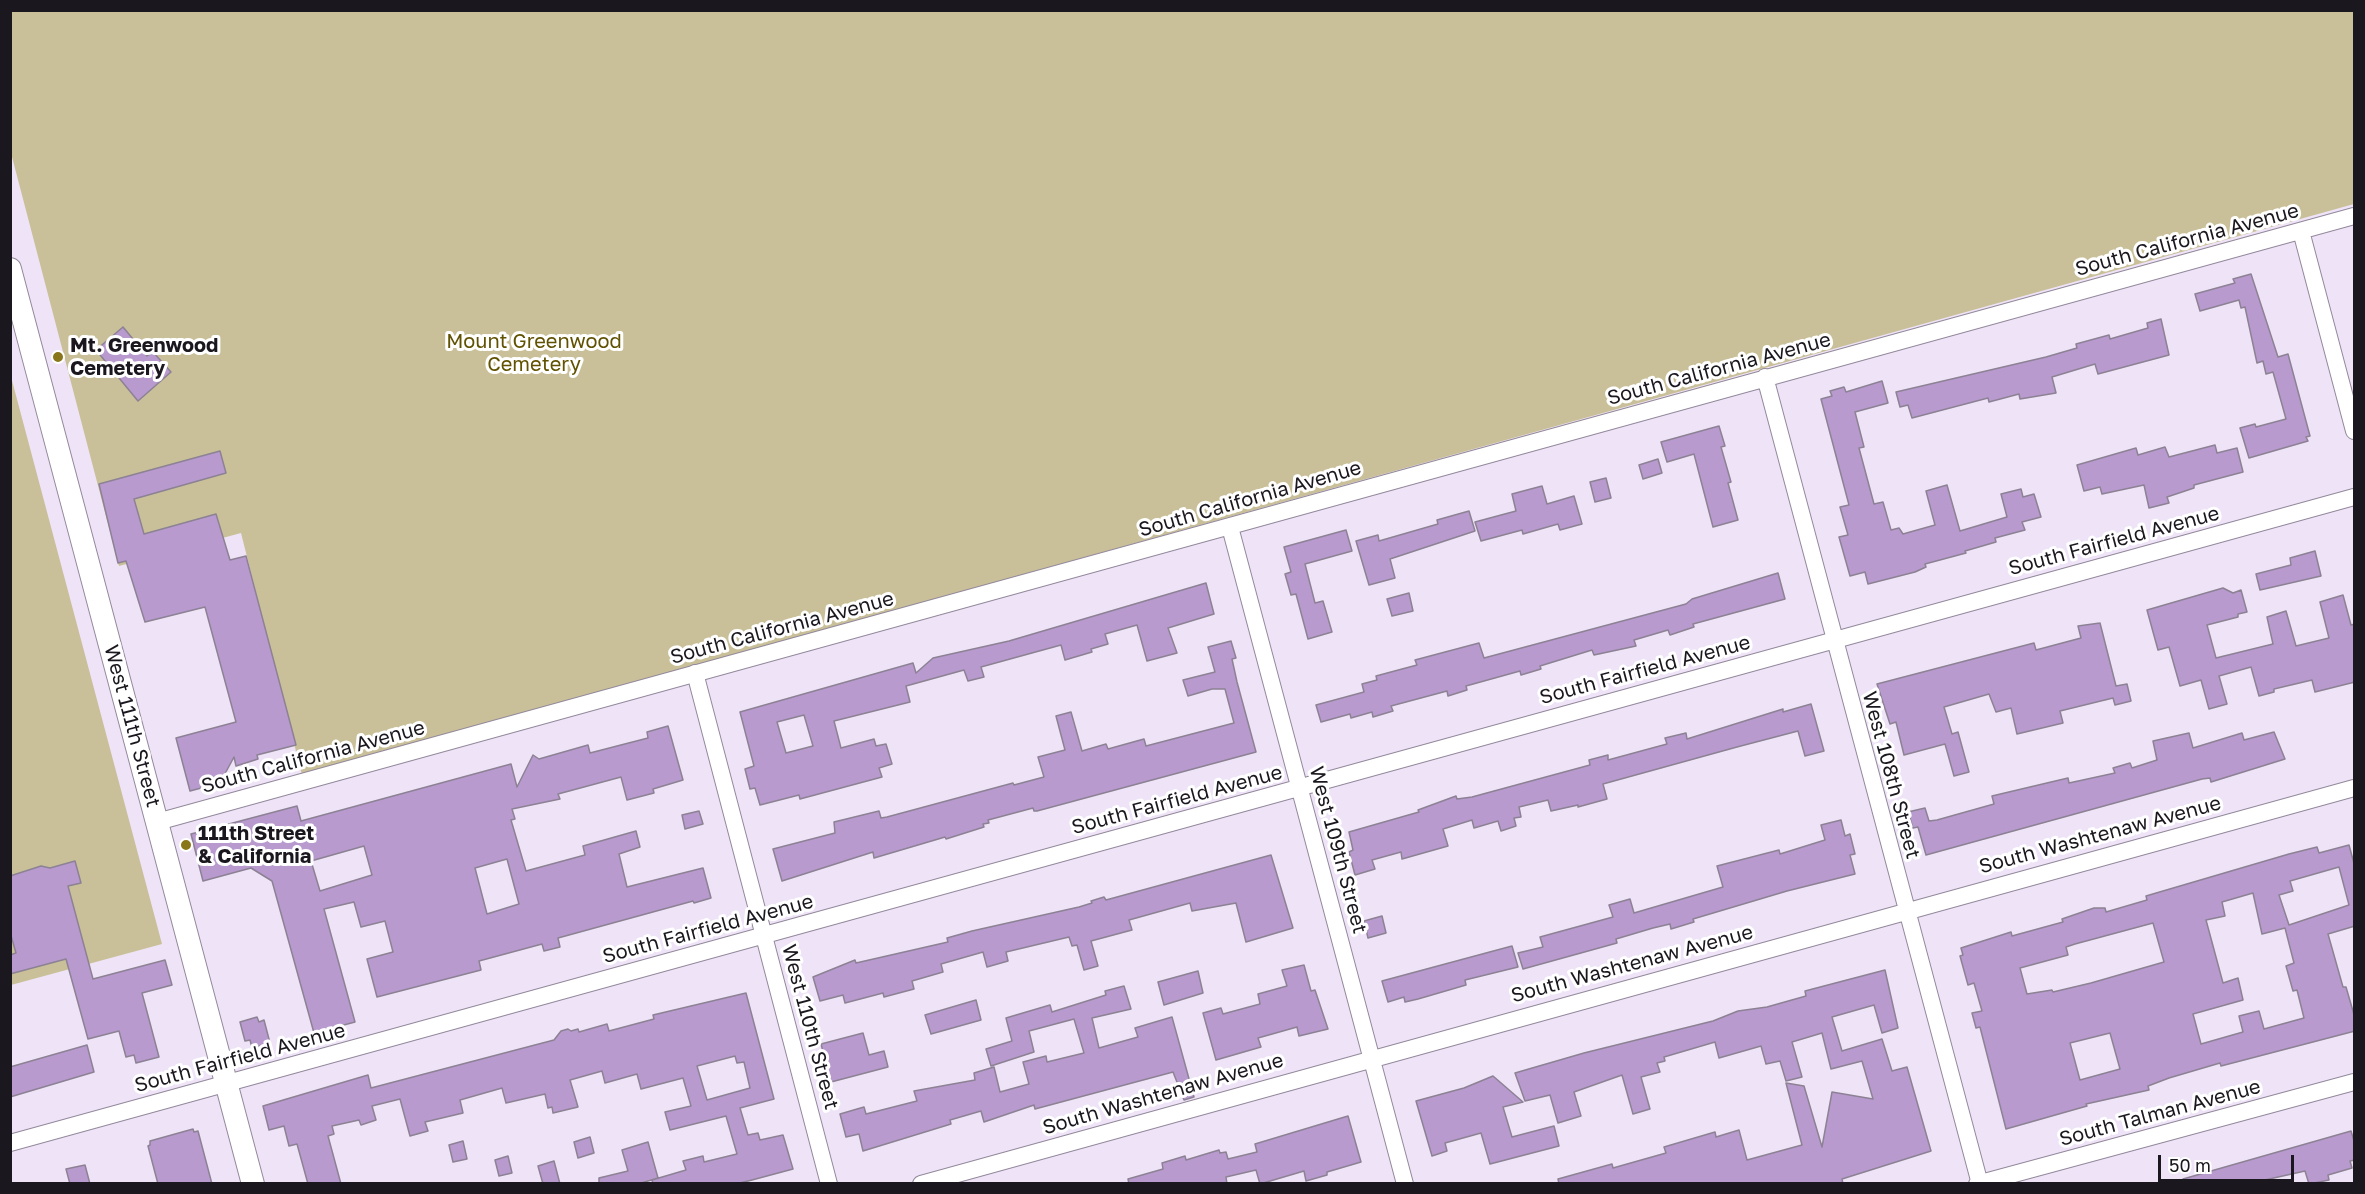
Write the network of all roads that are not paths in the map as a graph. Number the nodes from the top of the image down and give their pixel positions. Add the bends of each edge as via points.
1 (2355, 216) edge
2 (2301, 231) junction
3 (10, 269) edge
4 (1765, 377) junction
5 (2355, 432) edge
6 (2355, 497) edge
7 (1230, 527) junction
8 (1833, 640) junction
9 (695, 673) junction
10 (1300, 788) junction
11 (2355, 788) edge
12 (157, 822) junction
13 (1906, 910) junction
14 (764, 935) junction
15 (1371, 1058) junction
16 (2355, 1082) edge
17 (227, 1083) junction
18 (10, 1143) edge
19 (1979, 1183) edge
20 (253, 1184) edge
21 (830, 1184) edge
22 (921, 1184) edge
23 (1405, 1184) edge

1 - 2 street, South California Avenue
2 - 4 street, South California Avenue
2 - 5 street
3 - 12 main road, West 111th Street
4 - 7 street, South California Avenue
4 - 8 street, West 108th Street
6 - 8 street, South Fairfield Avenue
7 - 9 street, South California Avenue
7 - 10 street, West 109th Street
8 - 10 street, South Fairfield Avenue
8 - 13 street, West 108th Street
9 - 12 street, South California Avenue
9 - 14 street, West 110th Street
10 - 14 street, South Fairfield Avenue
10 - 15 street, West 109th Street
11 - 13 street, South Washtenaw Avenue
12 - 17 main road, West 111th Street
13 - 15 street, South Washtenaw Avenue
13 - 19 street, West 108th Street
14 - 17 street, South Fairfield Avenue
14 - 21 street, West 110th Street
15 - 22 street, South Washtenaw Avenue
15 - 23 street, West 109th Street
16 - 19 street, South Talman Avenue
17 - 18 street, South Fairfield Avenue
17 - 20 main road, West 111th Street

